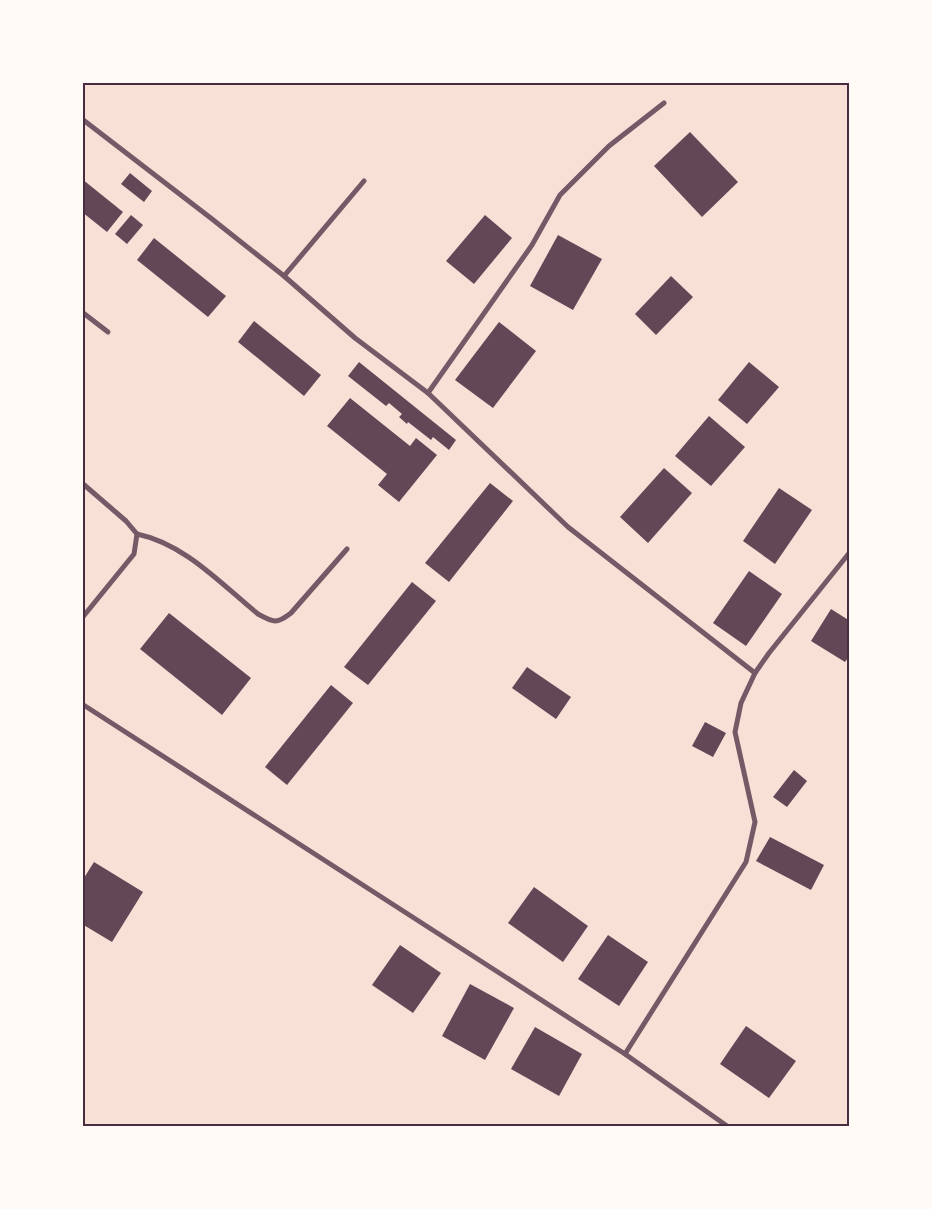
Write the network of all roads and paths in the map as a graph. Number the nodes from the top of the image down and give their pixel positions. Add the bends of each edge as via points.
1 (664, 103) dead end
2 (82, 119) edge
3 (364, 180) dead end
4 (284, 276) junction
5 (82, 312) edge
6 (108, 332) dead end
7 (428, 393) junction
8 (82, 482) edge
9 (136, 534) junction
10 (347, 549) dead end
11 (850, 552) edge
12 (82, 618) edge
13 (755, 672) junction
14 (82, 704) edge
15 (625, 1054) junction
16 (727, 1126) edge

1 - 7 street via 609,146 560,195 532,244
2 - 4 street
3 - 4 street
4 - 7 street via 356,338
5 - 6 street
7 - 13 street via 568,526
8 - 9 street
9 - 10 street via 175,547 271,621 281,621 291,613
9 - 12 street via 134,554
11 - 13 street
13 - 15 street via 741,703 735,732 755,822 746,862
14 - 15 street
15 - 16 street

